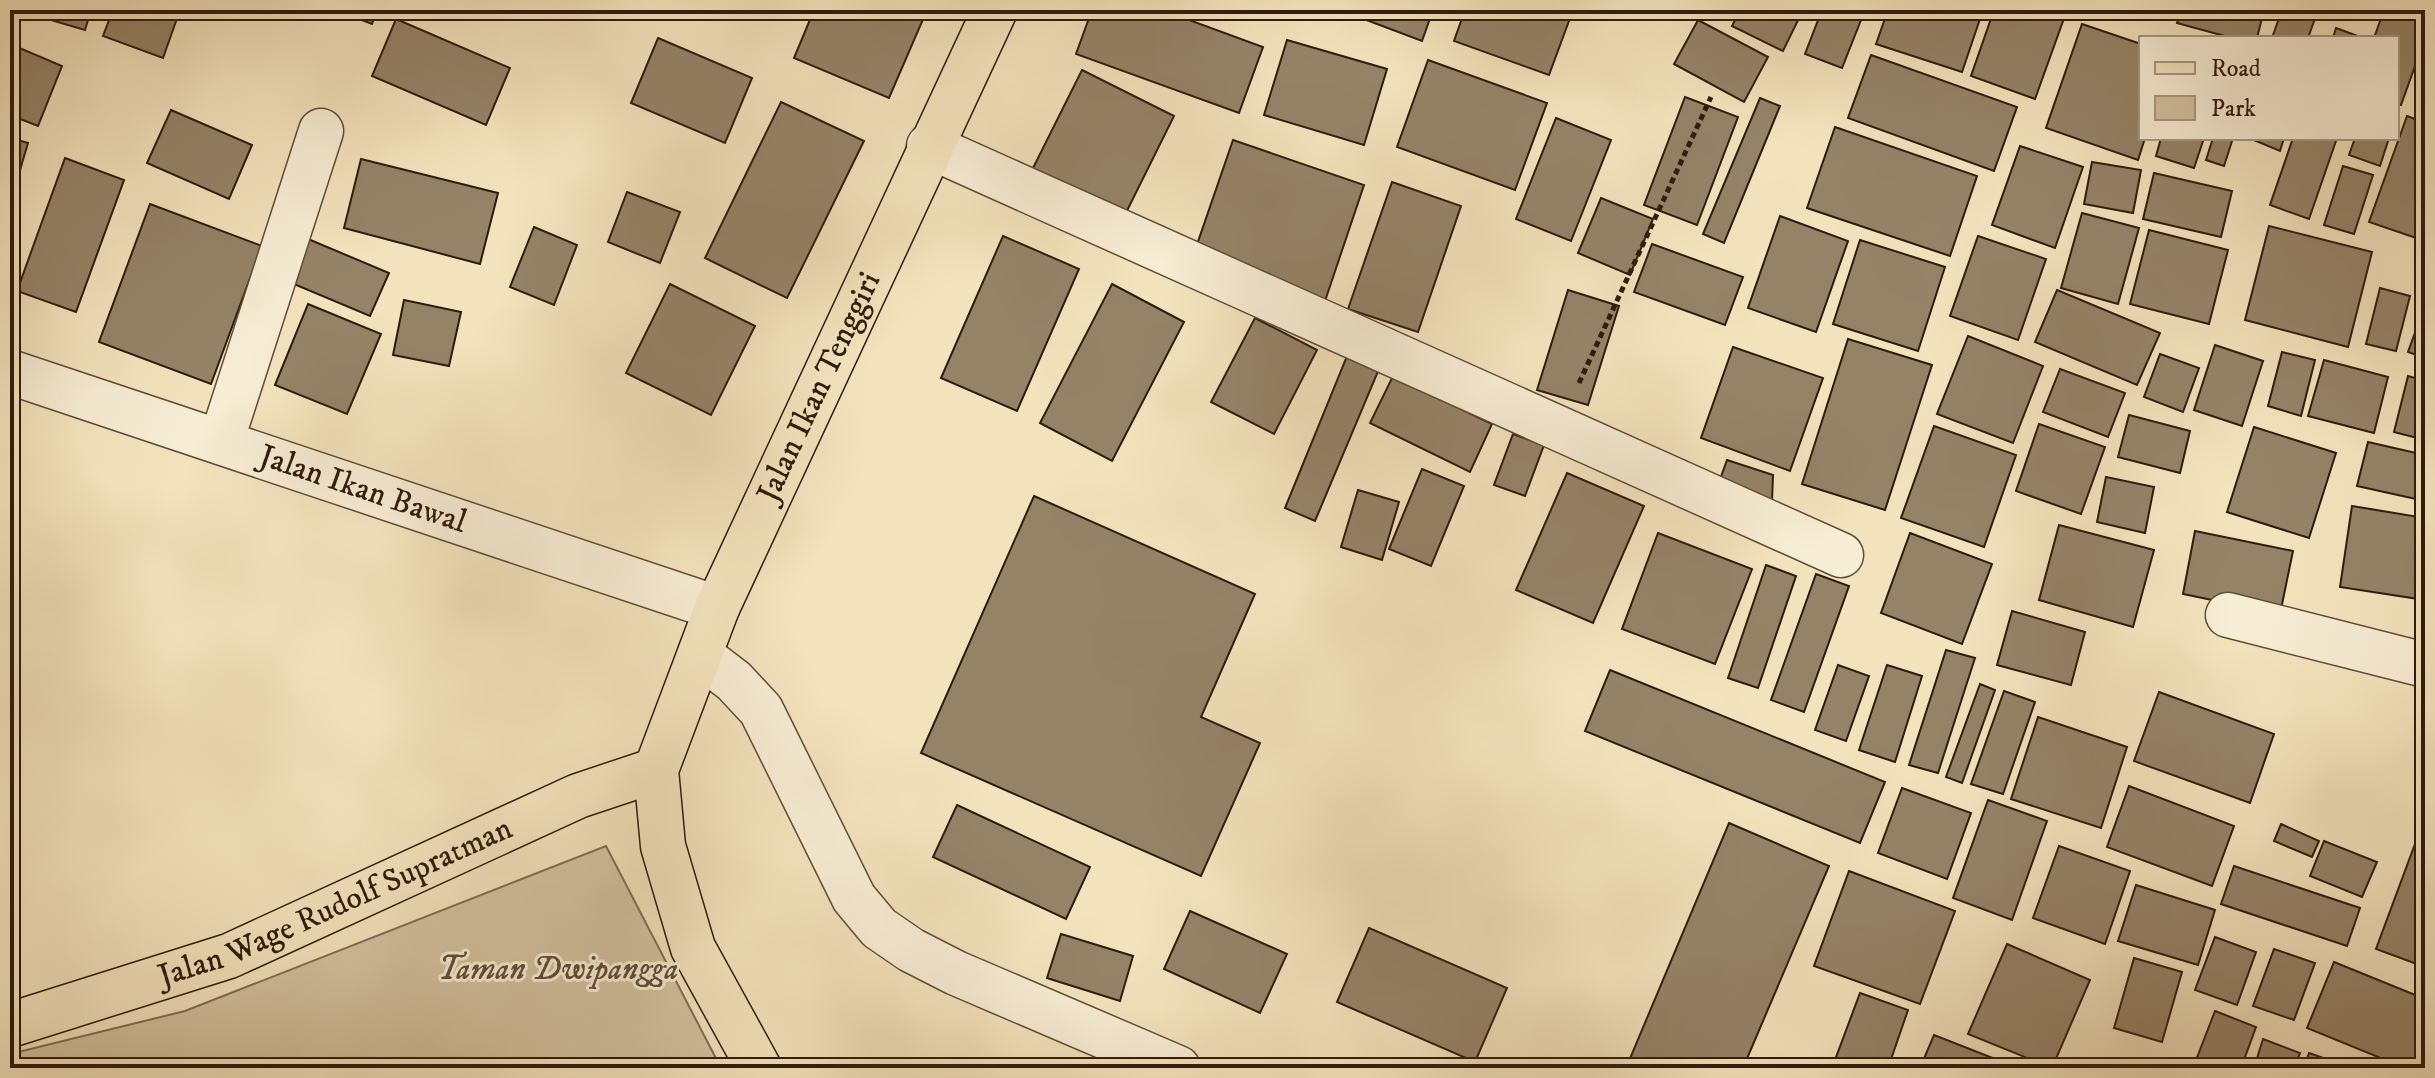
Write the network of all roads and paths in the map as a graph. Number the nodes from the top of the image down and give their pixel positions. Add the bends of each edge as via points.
1 (995, 10) edge
2 (1711, 97) dead end
3 (321, 131) dead end
4 (929, 146) junction
5 (10, 372) edge
6 (1559, 428) junction
7 (221, 442) junction
8 (1841, 555) dead end
9 (717, 608) junction
10 (2228, 615) dead end
11 (700, 655) junction
12 (2425, 665) edge
13 (656, 770) junction
14 (10, 1025) edge
15 (759, 1068) edge
16 (1178, 1068) edge

1 - 4 main road, Jalan Ikan Tenggiri
2 - 6 path
3 - 7 street
4 - 6 street
4 - 9 main road, Jalan Ikan Tenggiri
5 - 7 street, Jalan Ikan Bawal
6 - 8 street
7 - 9 street, Jalan Ikan Bawal
9 - 11 main road, Jalan Ikan Tenggiri
10 - 12 street
11 - 13 main road, Jalan Ikan Tenggiri
11 - 16 street via 761,710 854,898 879,928 956,973
13 - 14 main road, Jalan Wage Rudolf Supratman via 578,796 229,956
13 - 15 main road via 663,846 693,948

